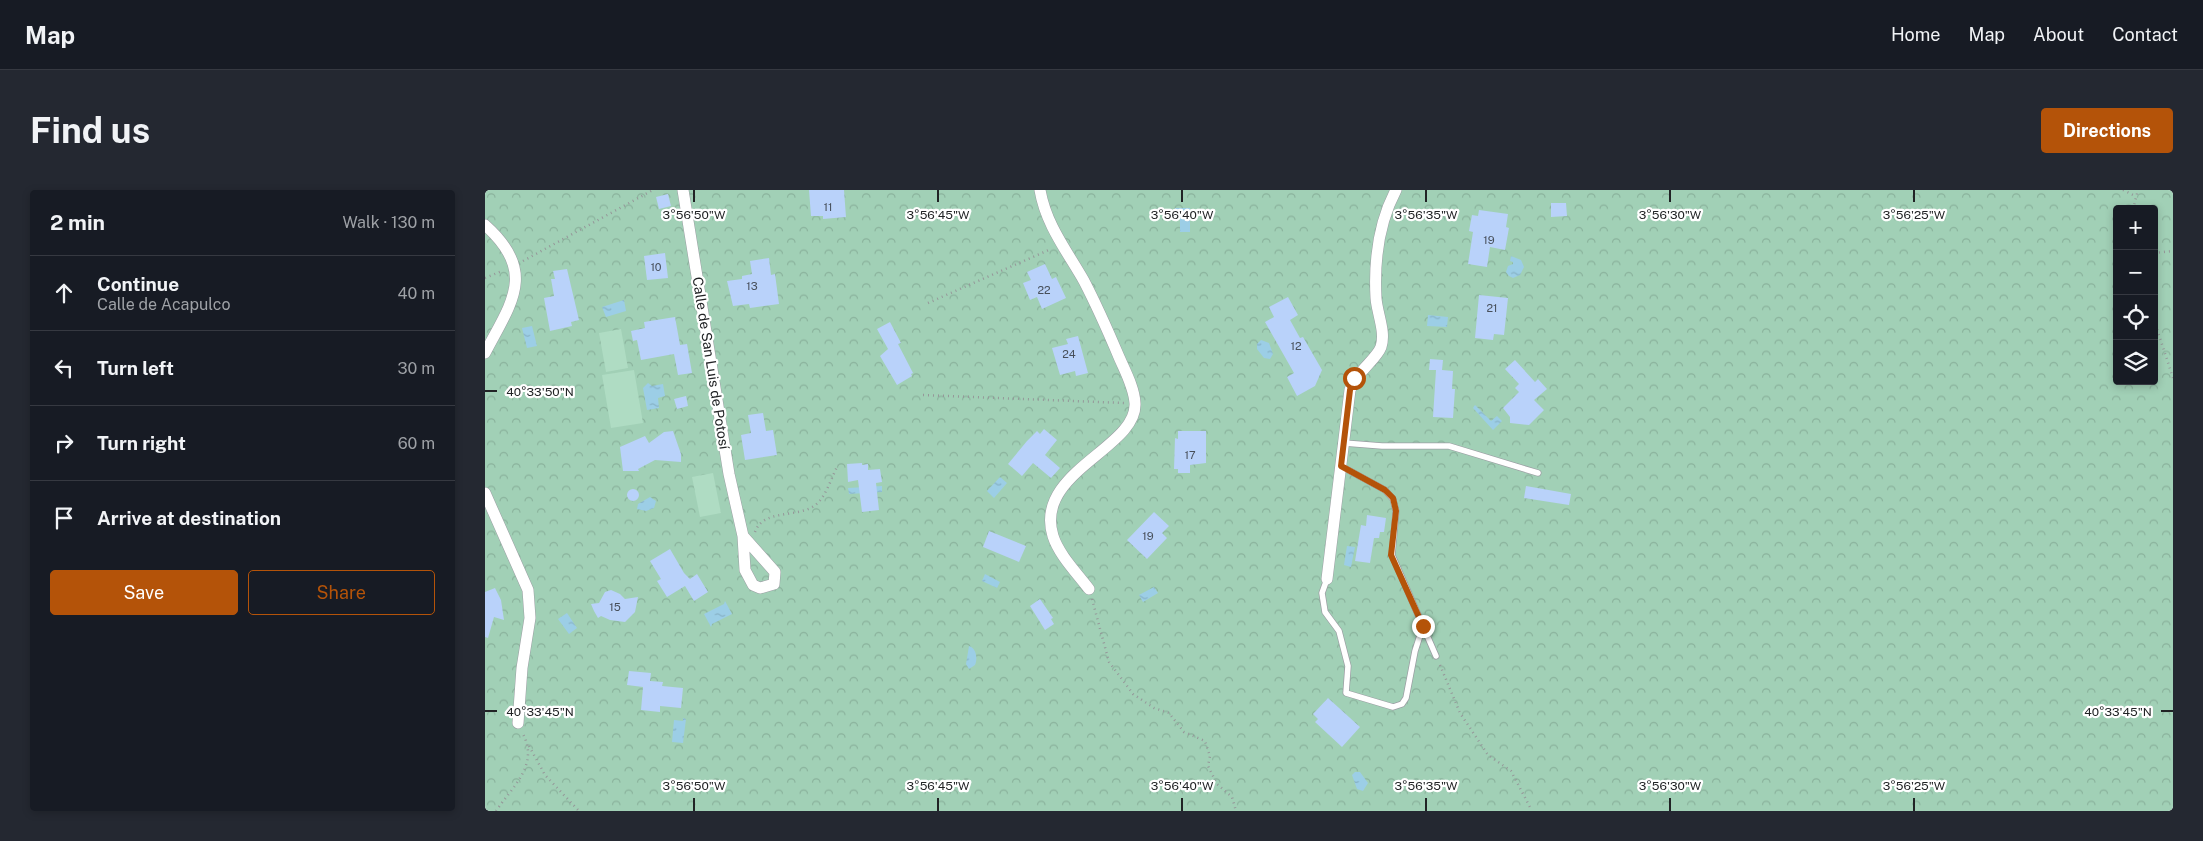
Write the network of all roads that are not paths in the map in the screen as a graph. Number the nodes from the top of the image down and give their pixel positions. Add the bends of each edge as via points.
1 (683, 190) edge
2 (1040, 190) edge
3 (1396, 190) edge
4 (485, 225) edge
5 (485, 353) edge
6 (1343, 443) junction
7 (1341, 466) junction
8 (1538, 473) dead end
9 (485, 493) edge
10 (743, 536) junction
11 (1327, 579) joint
12 (1089, 589) road end
13 (1423, 626) junction
14 (1436, 656) road end
15 (518, 723) road end

1 - 10 street, Calle de San Luis de Potosí via 729,474
2 - 12 street via 1046,217 1097,306 1132,388 1135,403 1134,416 1125,429 1065,484 1051,509 1053,536 1058,548
3 - 6 street via 1382,222 1377,266 1380,349 1354,378
4 - 5 street via 494,233 514,266 517,280 515,294
6 - 7 street
6 - 8 lane via 1449,446
7 - 11 street
7 - 13 lane via 1385,490 1393,498 1396,511 1391,555
9 - 15 street via 524,578 530,604
10 - 10 street, Calle de San Luis de Potosí via 745,570 749,579 760,588 774,584 775,572
11 - 13 lane via 1323,594 1325,612 1339,631 1349,666 1346,692 1393,707 1402,704
13 - 14 lane

